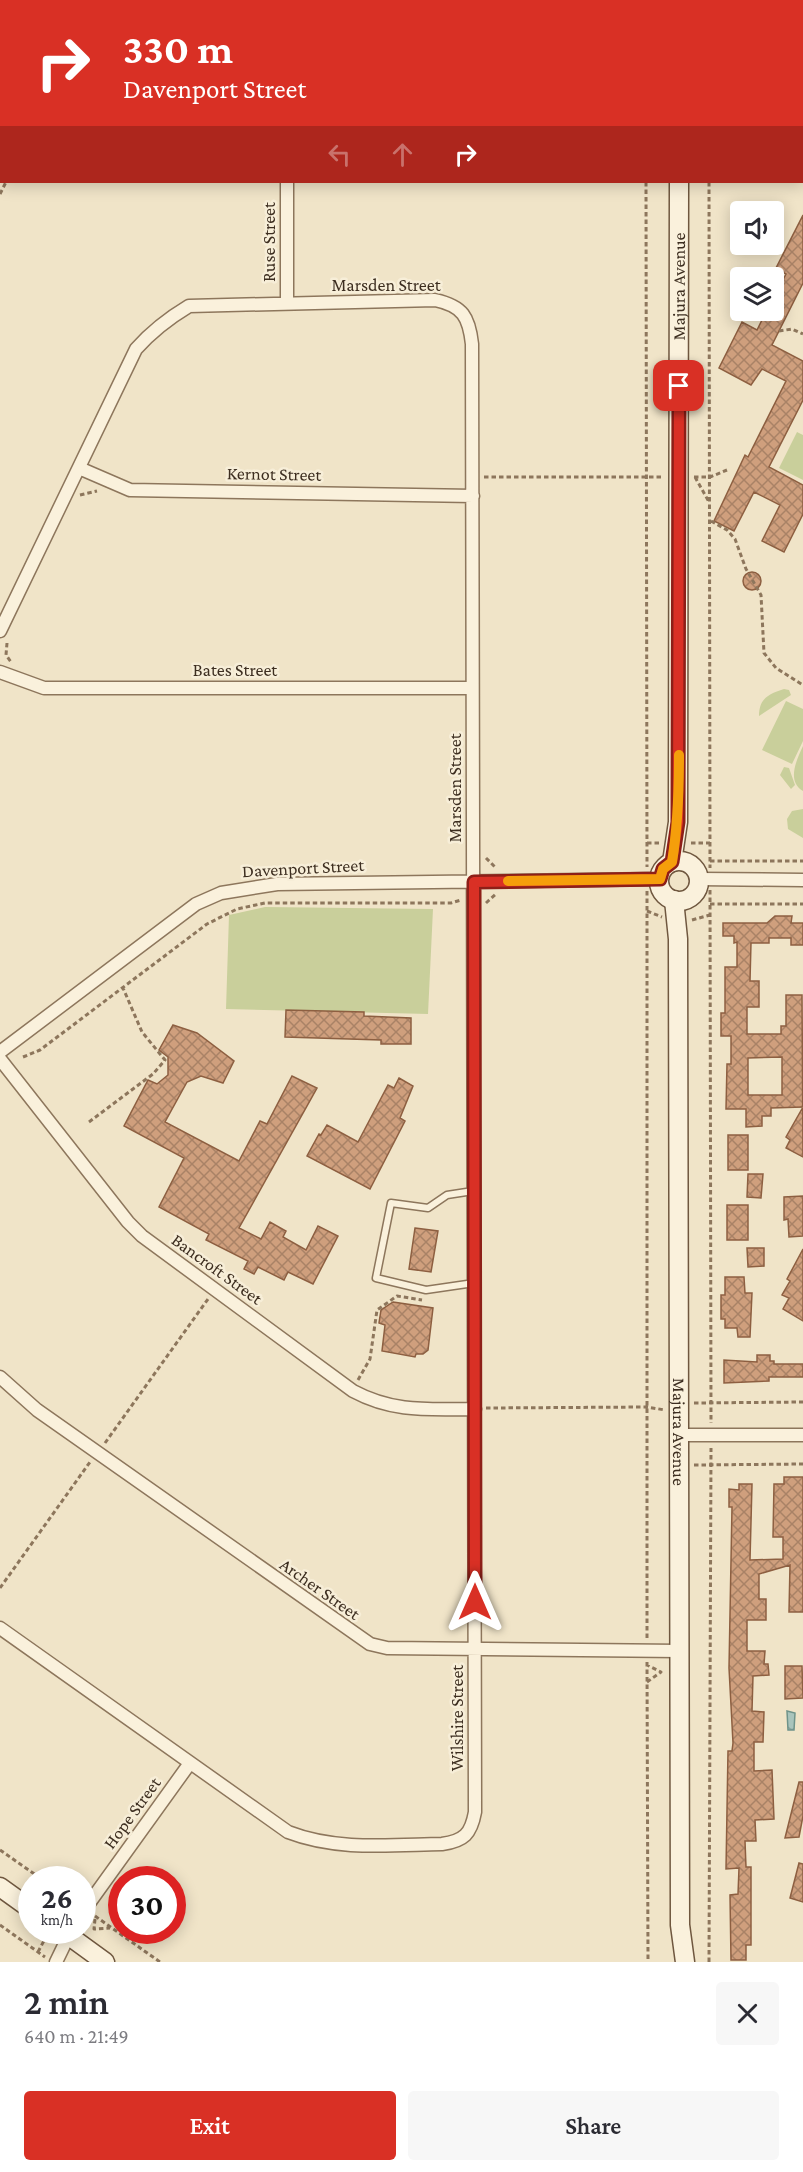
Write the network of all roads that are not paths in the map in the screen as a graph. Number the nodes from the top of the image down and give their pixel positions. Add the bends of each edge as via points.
1 (287, 183) edge
2 (679, 183) edge
3 (287, 303) junction
4 (79, 468) junction
5 (472, 495) junction
6 (0, 631) edge
7 (0, 672) edge
8 (472, 688) junction
9 (680, 862) junction
10 (660, 879) junction
11 (803, 880) edge
12 (474, 882) junction
13 (688, 891) junction
14 (0, 1052) edge
15 (0, 1059) edge
16 (474, 1190) junction
17 (475, 1282) junction
18 (0, 1377) edge
19 (479, 1408) junction
20 (679, 1435) junction
21 (803, 1435) edge
22 (0, 1628) edge
23 (475, 1649) junction
24 (680, 1651) junction
25 (190, 1763) junction
26 (0, 1887) edge
27 (96, 1894) edge
28 (18, 1900) edge
29 (680, 1925) junction
30 (62, 1944) edge
31 (82, 1944) edge
32 (54, 1962) edge
33 (105, 1962) edge
34 (674, 1962) edge
35 (685, 1962) edge

1 - 3 street, Ruse Street
2 - 9 main road, Majura Avenue
3 - 4 street, Marsden Street via 189,306 152,330 136,349
3 - 5 street, Marsden Street via 435,300 452,304 470,321
4 - 5 street, Kernot Street via 130,490
4 - 6 street, Marsden Street
5 - 8 street, Marsden Street
7 - 8 street, Bates Street via 44,688
8 - 12 street, Marsden Street
9 - 10 main road via 663,869
9 - 13 main road via 696,869
10 - 12 street, Davenport Street
10 - 13 main road via 665,894
11 - 13 street
12 - 14 street, Davenport Street via 277,884 221,892 196,904
12 - 16 street, Wilshire Street
13 - 20 main road, Majura Avenue via 678,939
15 - 19 street, Bancroft Street via 135,1229 324,1370 376,1404 412,1409
16 - 17 street, Wilshire Street
16 - 17 lane via 447,1195 428,1208 391,1203 376,1278 426,1290
17 - 19 street, Wilshire Street
18 - 23 street, Archer Street via 37,1410 356,1637 387,1648
19 - 23 street, Wilshire Street
20 - 21 street
20 - 24 main road, Majura Avenue
22 - 25 street, Wilshire Street
23 - 24 street, Archer Street
23 - 25 street, Wilshire Street via 476,1812 472,1828 457,1842 336,1845 310,1840 288,1832
24 - 29 main road, Majura Avenue
25 - 27 street, Hope Street
26 - 28 main road
29 - 34 main road, Majura Avenue
29 - 35 main road, Majura Avenue
30 - 32 street
31 - 33 main road

